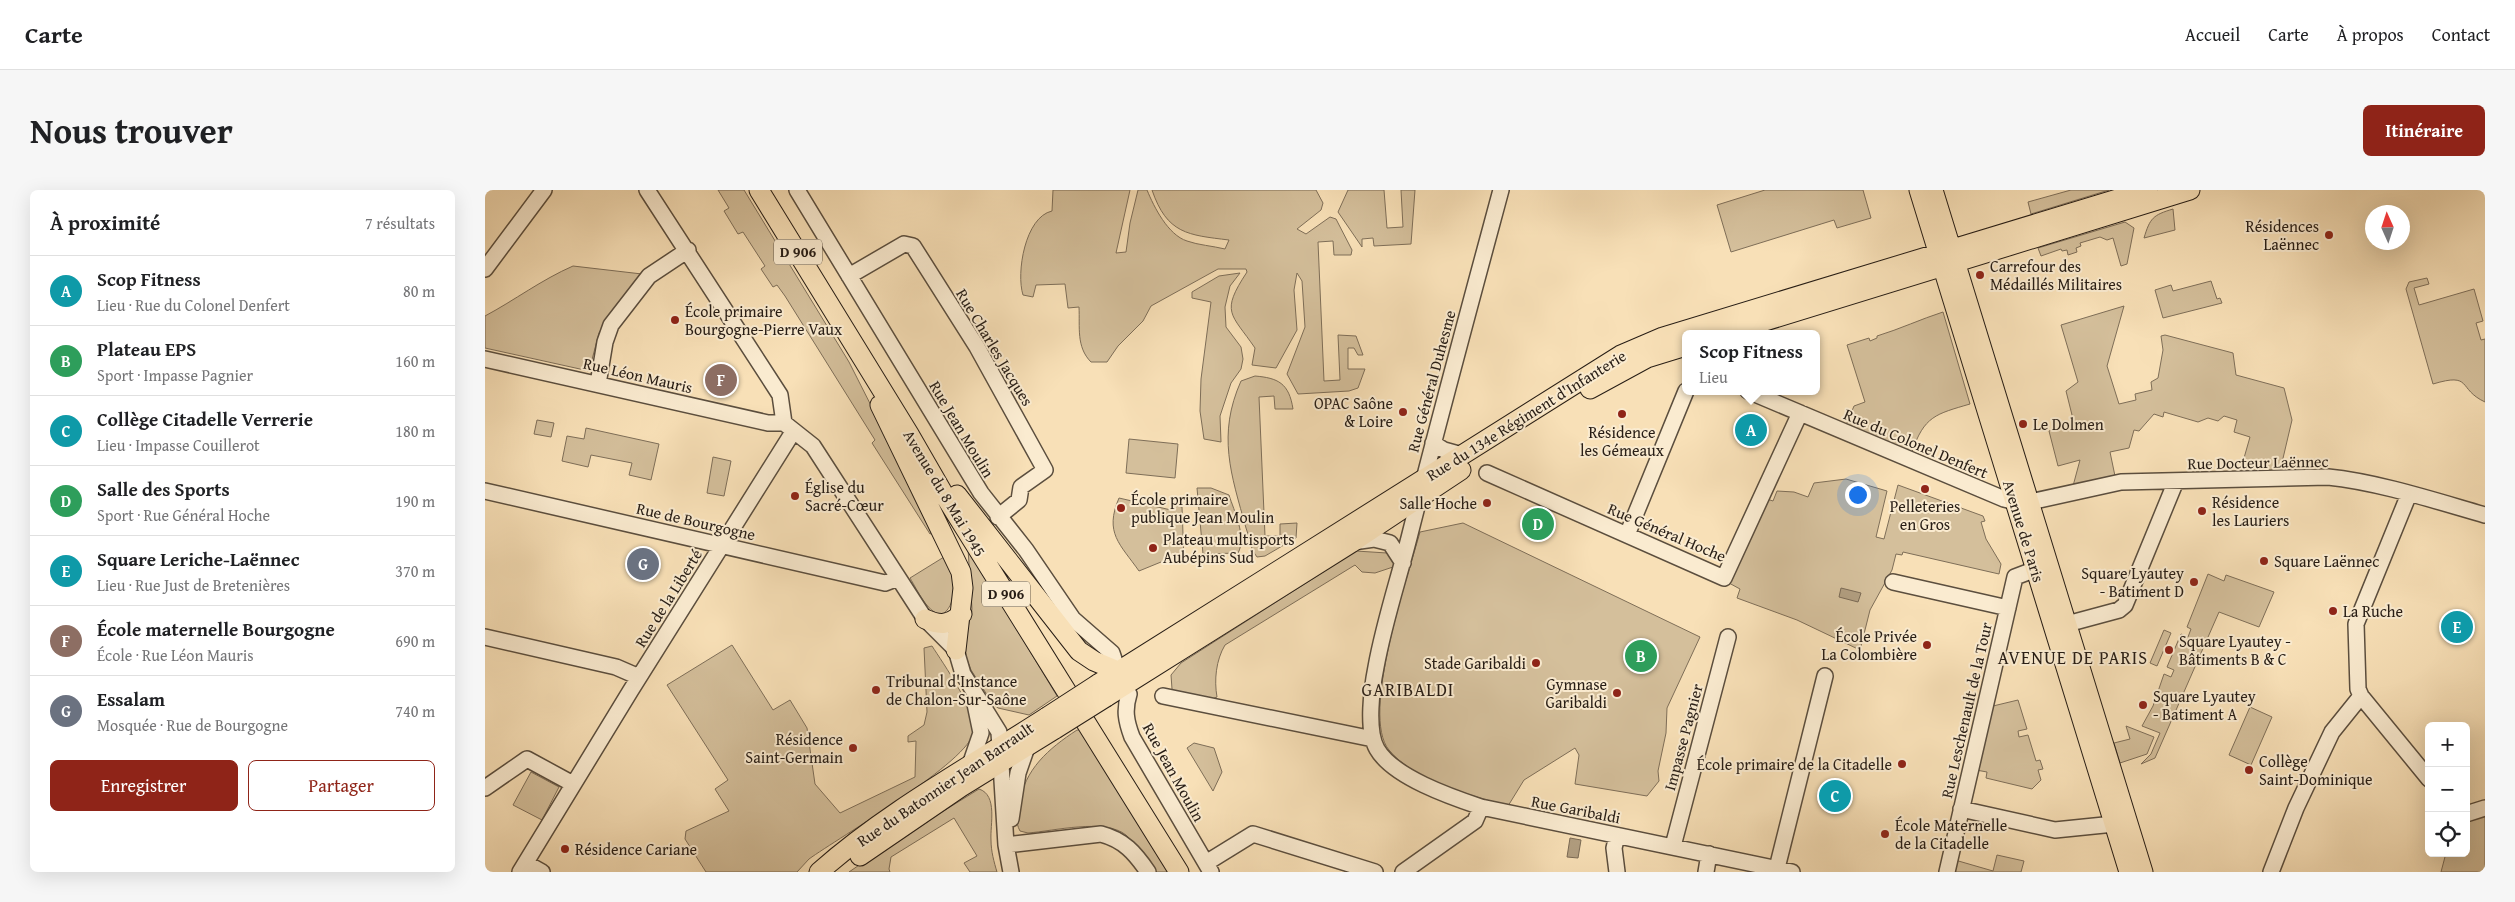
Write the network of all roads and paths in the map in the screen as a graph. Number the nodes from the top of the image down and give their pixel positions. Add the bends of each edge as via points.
1 (544, 190) edge
2 (647, 190) edge
3 (759, 190) edge
4 (797, 190) edge
5 (1501, 190) edge
6 (1919, 190) edge
7 (1933, 190) edge
8 (2147, 190) edge
9 (2191, 190) edge
10 (688, 250) junction
11 (1947, 258) junction
12 (485, 269) edge
13 (849, 276) junction
14 (845, 329) junction
15 (1685, 330) edge
16 (1735, 330) edge
17 (1682, 331) edge
18 (1682, 347) edge
19 (485, 358) edge
20 (598, 384) junction
21 (1684, 395) edge
22 (1757, 395) edge
23 (1800, 413) junction
24 (789, 428) junction
25 (909, 434) junction
26 (1433, 443) junction
27 (1462, 455) junction
28 (1487, 473) dead end
29 (1423, 479) junction
30 (2176, 481) junction
31 (485, 491) edge
32 (2409, 494) junction
33 (1419, 498) junction
34 (2022, 502) junction
35 (2485, 515) edge
36 (998, 517) junction
37 (1627, 535) junction
38 (1351, 543) junction
39 (722, 545) junction
40 (1403, 562) junction
41 (2036, 569) junction
42 (898, 578) junction
43 (1893, 582) dead end
44 (2008, 608) junction
45 (962, 614) junction
46 (2065, 617) junction
47 (925, 619) junction
48 (485, 637) edge
49 (1728, 637) dead end
50 (956, 650) junction
51 (2067, 671) junction
52 (1825, 676) dead end
53 (639, 677) junction
54 (1120, 680) junction
55 (971, 688) junction
56 (1163, 696) dead end
57 (2361, 696) junction
58 (1372, 699) joint
59 (1051, 723) junction
60 (1373, 739) junction
61 (1027, 747) junction
62 (1002, 755) junction
63 (969, 765) junction
64 (2425, 774) edge
65 (573, 784) junction
66 (485, 788) edge
67 (1481, 807) junction
68 (2485, 808) edge
69 (1961, 809) junction
70 (2470, 813) edge
71 (2114, 824) junction
72 (1617, 836) junction
73 (1006, 845) junction
74 (1673, 846) junction
75 (1709, 854) junction
76 (523, 867) edge
77 (1209, 867) edge
78 (1785, 870) edge
79 (542, 872) edge
80 (819, 872) edge
81 (839, 872) edge
82 (1011, 872) edge
83 (1148, 872) edge
84 (1179, 872) edge
85 (1375, 872) edge
86 (1403, 872) edge
87 (1617, 872) edge
88 (1706, 872) edge
89 (1947, 872) edge
90 (2129, 872) edge
91 (2143, 872) edge
92 (2271, 872) edge

1 - 12 street
2 - 10 street
3 - 14 main road, Avenue du 8 Mai 1945 / D 906
4 - 13 street, Rue Jean Moulin
5 - 26 street, Rue Général Duhesme
6 - 11 main road, Avenue de Paris
7 - 11 main road, Avenue de Paris
8 - 11 main road
9 - 11 main road
10 - 20 street via 649,276 611,325
10 - 24 street via 780,395
11 - 15 main road, Rue du 134e Régiment d'Infanterie
11 - 16 main road
11 - 34 main road, Avenue de Paris
11 - 34 main road, Avenue de Paris via 2000,452
13 - 36 street, Rue Jean Moulin
13 - 36 street, Rue Charles Jacques via 904,244 913,246 977,347 1045,470 1021,487 1019,500
14 - 25 main road, Avenue du 8 Mai 1945 / D 906
14 - 45 main road via 857,362 961,572
17 - 27 main road, Rue du 134e Régiment d'Infanterie via 1621,355
18 - 33 main road, Rue du 134e Régiment d'Infanterie via 1647,358 1603,381
19 - 20 street, Rue Léon Mauris
20 - 24 street, Rue Léon Mauris
21 - 37 street
22 - 23 street, Rue du Colonel Denfert
23 - 34 street, Rue du Colonel Denfert via 2004,499
23 - 37 street, Rue Général Hoche via 1724,578
24 - 39 street, Rue de la Liberté
24 - 42 street via 813,446
25 - 54 main road via 1079,651
25 - 84 main road, Avenue du 8 Mai 1945 / D 906
26 - 27 street
26 - 29 street, Rue Général Duhesme
27 - 29 main road, Rue du 134e Régiment d'Infanterie
28 - 37 street, Rue Général Hoche
29 - 33 street, Rue Général Duhesme
29 - 54 main road, Rue du 134e Régiment d'Infanterie
30 - 32 street, Rue Docteur Laënnec via 2328,477
30 - 34 street, Rue Docteur Laënnec via 2121,482
30 - 46 street via 2125,605 2119,610
31 - 39 street, Rue de Bourgogne
32 - 35 street, Rue Docteur Laënnec
32 - 57 street via 2356,624 2358,689
33 - 38 main road, Rue du 134e Régiment d'Infanterie
33 - 40 street, Rue Général Duhesme
34 - 41 main road, Avenue de Paris
34 - 46 main road, Avenue de Paris via 2041,539
36 - 54 street, Rue Jean Moulin via 1030,556 1073,619 1112,653
38 - 40 street via 1375,539 1390,543
38 - 54 main road, Rue du 134e Régiment d'Infanterie via 1147,671
39 - 42 street, Rue de Bourgogne via 885,583
39 - 53 street, Rue de la Liberté
40 - 58 street, Rue Général Duhesme via 1376,665
41 - 44 street, Rue Leschenault de la Tour via 2015,577
41 - 46 street via 2044,572
41 - 51 main road, Avenue de Paris
42 - 47 street
43 - 44 street
44 - 69 street, Rue Leschenault de la Tour
45 - 47 main road via 942,625
45 - 50 main road
46 - 51 street via 2061,633
46 - 91 main road, Avenue de Paris
47 - 50 street
48 - 53 street via 617,667
49 - 74 street, Impasse Pagnier
50 - 55 street via 958,664
51 - 71 main road, Avenue de Paris
52 - 78 street
53 - 65 street, Rue de la Liberté
54 - 59 main road, Rue du 134e Régiment d'Infanterie, bridge
54 - 77 street, Rue Jean Moulin via 1132,737
55 - 62 street via 999,732
55 - 63 street via 981,733
56 - 60 street
57 - 64 street
57 - 92 street via 2332,732 2296,808
58 - 60 street, Rue Garibaldi
59 - 61 main road, Rue du Batonnier Jean Barrault
59 - 62 main road, Rue du Batonnier Jean Barrault
60 - 67 street, Rue Garibaldi via 1383,758 1411,777
61 - 62 main road, Rue du Batonnier Jean Barrault
61 - 73 street via 1018,773
62 - 63 main road, Rue du Batonnier Jean Barrault
62 - 73 street
62 - 81 main road, Rue du Batonnier Jean Barrault
63 - 80 main road, Rue du Batonnier Jean Barrault via 872,830
65 - 66 street via 527,759
65 - 76 street, Rue de la Liberté
67 - 72 street, Rue Garibaldi
67 - 86 street via 1475,821
68 - 70 street
69 - 71 street via 2055,830
69 - 89 street, Rue Leschenault de la Tour
71 - 90 main road, Avenue de Paris
72 - 74 street, Rue Garibaldi
72 - 87 street
73 - 82 street
73 - 83 street via 1101,834 1128,846
74 - 75 street, Rue Garibaldi
75 - 78 street, Rue Garibaldi
75 - 88 street
76 - 79 street
77 - 85 street via 1253,834

